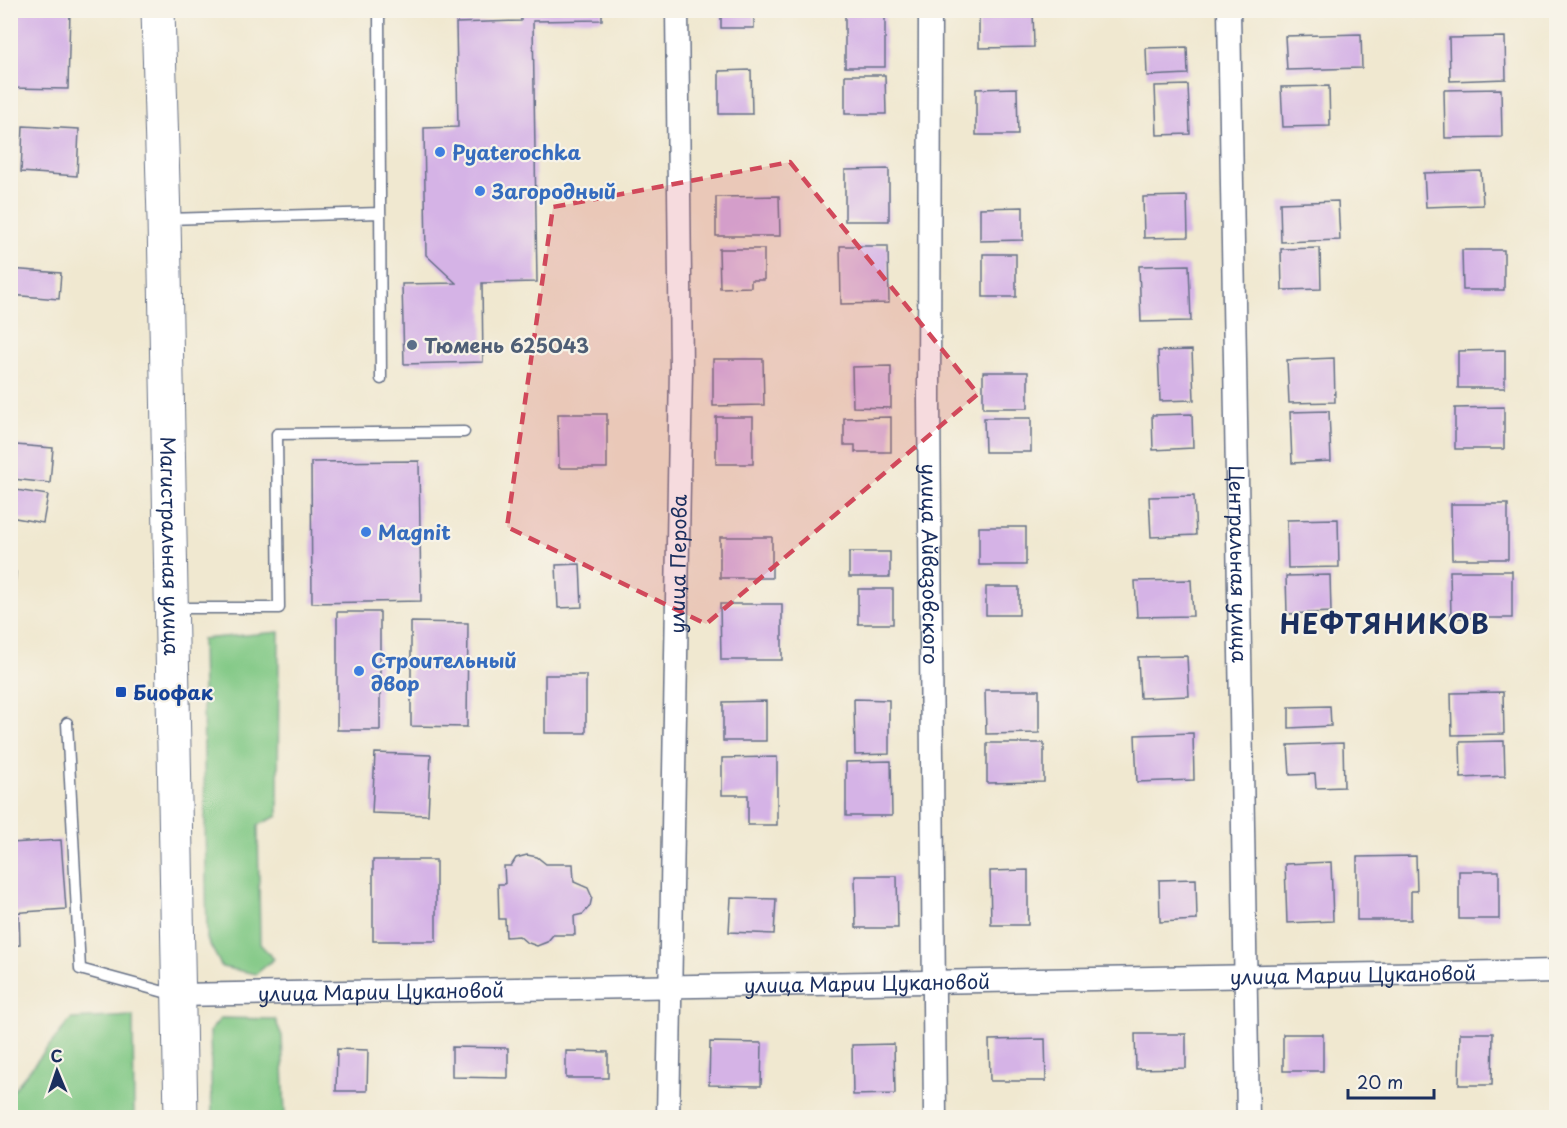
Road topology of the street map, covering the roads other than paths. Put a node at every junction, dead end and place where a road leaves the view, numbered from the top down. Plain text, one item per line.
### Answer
1 (158, 10) edge
2 (379, 10) edge
3 (676, 10) edge
4 (930, 10) edge
5 (1229, 10) edge
6 (380, 213) junction
7 (164, 219) junction
8 (381, 379) dead end
9 (464, 432) dead end
10 (171, 608) junction
11 (67, 723) dead end
12 (1557, 971) edge
13 (1247, 975) junction
14 (932, 981) junction
15 (671, 987) junction
16 (177, 995) junction
17 (181, 1118) edge
18 (668, 1118) edge
19 (935, 1118) edge
20 (1248, 1118) edge

1 - 7 main road, Магистральная улица
2 - 6 lane
3 - 15 street, улица Перова
4 - 14 street, улица Айвазовского
5 - 13 street, Центральная улица
6 - 7 lane
6 - 8 lane
7 - 10 main road, Магистральная улица
9 - 10 lane
10 - 16 main road, Магистральная улица
11 - 16 lane
12 - 13 street, улица Марии Цукановой
13 - 14 street, улица Марии Цукановой
13 - 20 street, Центральная улица
14 - 15 street, улица Марии Цукановой
14 - 19 street, улица Айвазовского
15 - 16 street, улица Марии Цукановой
15 - 18 street, улица Перова
16 - 17 main road, Магистральная улица

